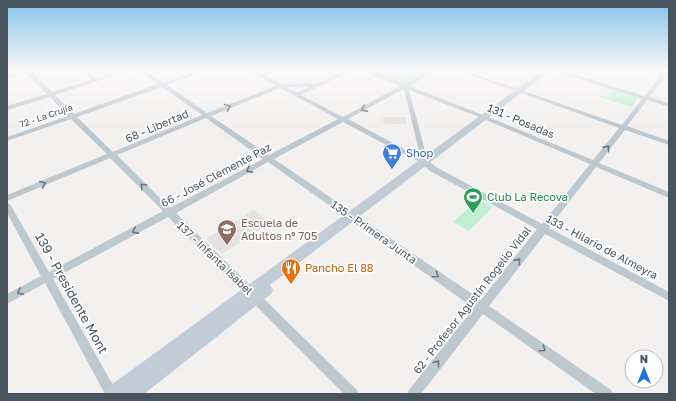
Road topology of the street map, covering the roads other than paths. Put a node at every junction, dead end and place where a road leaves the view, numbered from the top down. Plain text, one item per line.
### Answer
1 (45, 89) edge
2 (71, 89) edge
3 (151, 89) edge
4 (167, 89) edge
5 (273, 89) edge
6 (285, 89) edge
7 (309, 89) edge
8 (401, 89) edge
9 (407, 89) edge
10 (413, 89) edge
11 (514, 89) edge
12 (528, 89) edge
13 (615, 89) edge
14 (654, 89) edge
15 (524, 92) junction
16 (51, 95) junction
17 (296, 95) junction
18 (646, 98) junction
19 (669, 105) edge
20 (7, 108) edge
21 (74, 116) junction
22 (206, 116) junction
23 (489, 119) junction
24 (342, 120) junction
25 (624, 127) junction
26 (7, 139) edge
27 (669, 143) edge
28 (112, 155) junction
29 (270, 159) junction
30 (425, 163) junction
31 (594, 163) junction
32 (669, 195) edge
33 (7, 198) edge
34 (7, 206) edge
35 (169, 213) junction
36 (355, 218) junction
37 (544, 229) junction
38 (48, 278) junction
39 (253, 294) junction
40 (669, 297) edge
41 (7, 300) edge
42 (481, 306) junction
43 (112, 394) edge
44 (130, 394) edge
45 (353, 394) edge
46 (413, 394) edge
47 (608, 394) edge

1 - 16 street, 137 - Infanta Isabel
2 - 16 street
3 - 21 street, 72 - La Crujía
4 - 22 street, 135 - Primera Junta
22 -> 5 street, 68 - Libertad
6 - 17 street, 133 - Hilario de Almeyra
7 - 17 street, 68 - Libertad
8 -> 24 street, 66 - José Clemente Paz
9 - 30 street
10 - 23 street, 131 - Posadas
11 - 15 street
12 - 15 main road
13 - 18 street
14 - 18 street, 62 - Profesor Agustín Rogelio Vidal
15 - 23 main road
15 - 25 street
16 - 20 street
16 - 21 street, 137 - Infanta Isabel
17 - 24 street, 133 - Hilario de Almeyra
18 - 19 street
18 - 25 street, 62 - Profesor Agustín Rogelio Vidal
21 - 26 street, 72 - La Crujía
21 - 28 street, 137 - Infanta Isabel
22 - 28 street, 68 - Libertad
22 - 29 street, 135 - Primera Junta
23 - 30 main road
23 - 31 street, 131 - Posadas
24 - 29 street, 66 - José Clemente Paz
24 - 30 street, 133 - Hilario de Almeyra
25 - 27 street
31 -> 25 street, 62 - Profesor Agustín Rogelio Vidal
33 -> 28 street, 68 - Libertad
35 -> 28 street, 137 - Infanta Isabel
29 -> 35 street, 66 - José Clemente Paz
29 - 36 street, 135 - Primera Junta
30 - 36 main road
30 - 37 street, 133 - Hilario de Almeyra
31 - 32 street, 131 - Posadas
31 - 37 street, 62 - Profesor Agustín Rogelio Vidal
34 - 38 street, 139 - Presidente Mont
35 -> 38 street, 66 - José Clemente Paz
35 - 39 street, 137 - Infanta Isabel
36 - 39 main road
36 -> 42 street, 135 - Primera Junta
37 - 40 street, 133 - Hilario de Almeyra
42 -> 37 street, 62 - Profesor Agustín Rogelio Vidal
38 -> 41 street, 66 - José Clemente Paz
38 - 43 street, 139 - Presidente Mont
39 - 43 main road
39 - 44 main road
39 - 45 street, 137 - Infanta Isabel
46 -> 42 street, 62 - Profesor Agustín Rogelio Vidal
42 -> 47 street, 135 - Primera Junta

